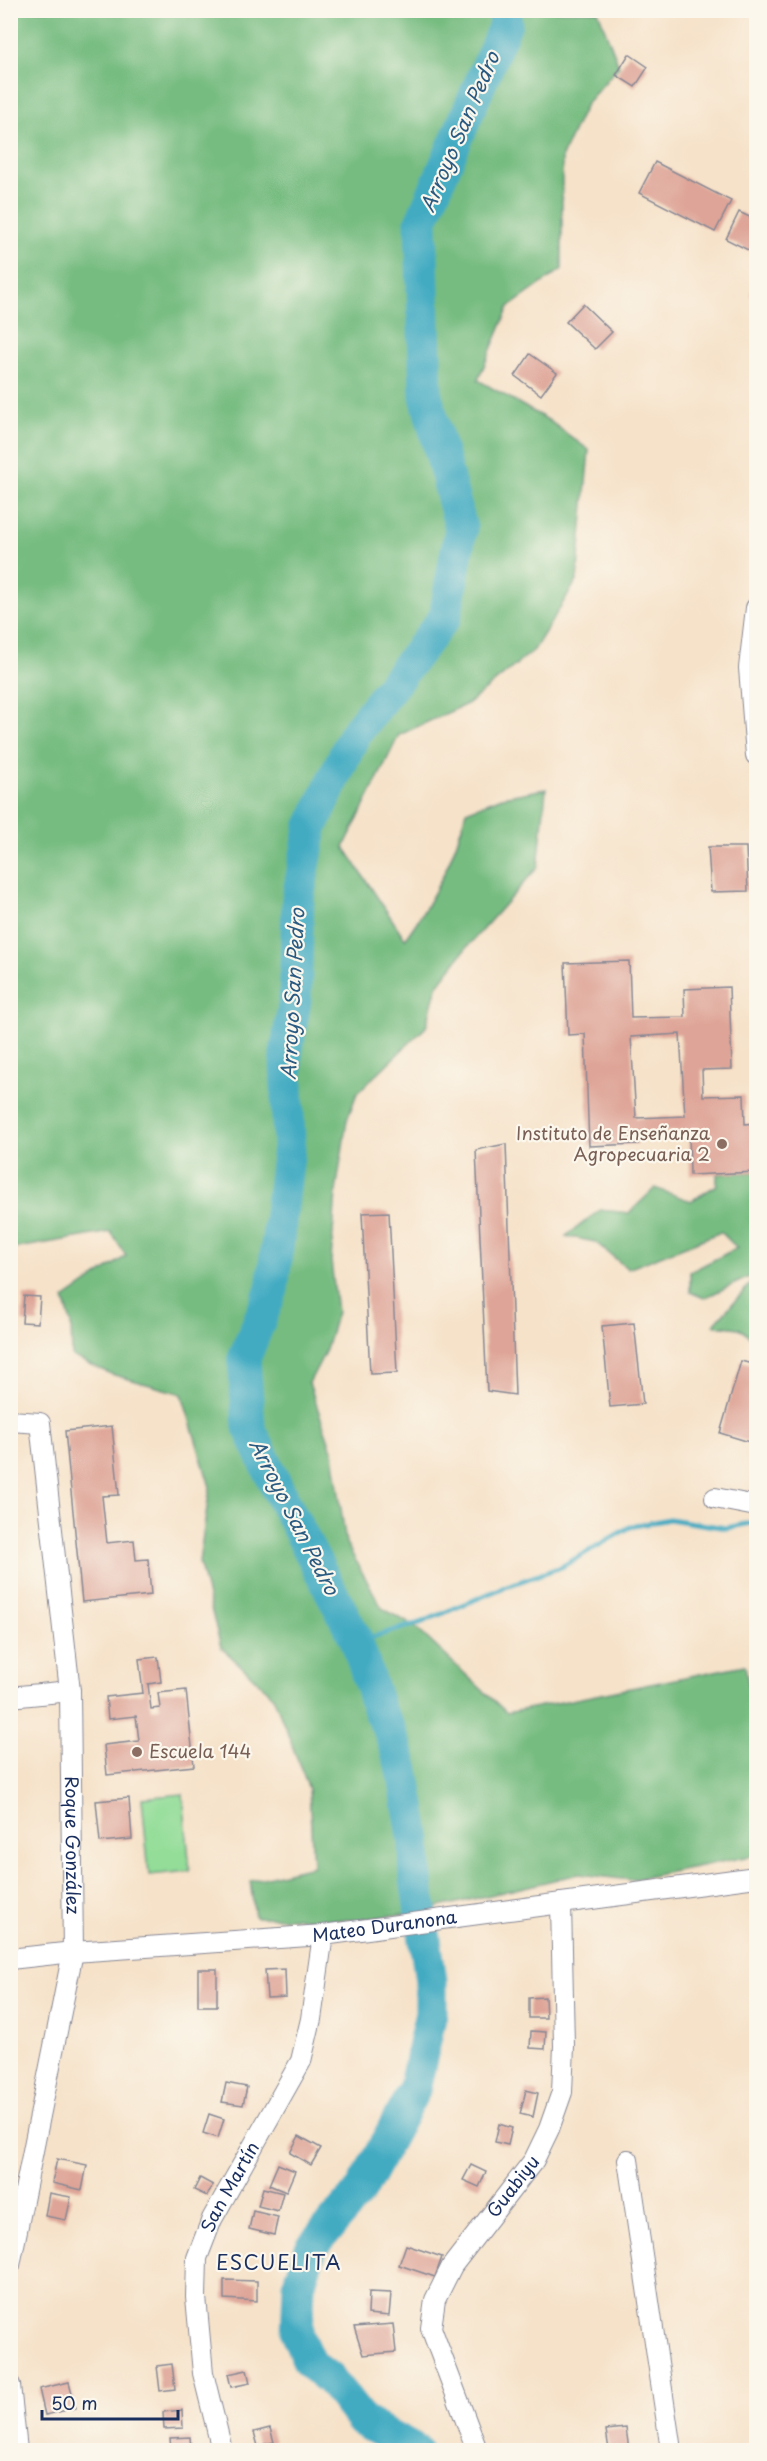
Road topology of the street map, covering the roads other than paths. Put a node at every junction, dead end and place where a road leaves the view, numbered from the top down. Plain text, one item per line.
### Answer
1 (756, 609) edge
2 (754, 702) edge
3 (756, 755) edge
4 (10, 1421) edge
5 (715, 1498) dead end
6 (756, 1506) edge
7 (69, 1691) junction
8 (10, 1697) edge
9 (756, 1877) edge
10 (561, 1903) junction
11 (323, 1935) junction
12 (73, 1952) junction
13 (10, 1959) edge
14 (628, 2160) dead end
15 (10, 2265) edge
16 (10, 2385) edge
17 (17, 2451) edge
18 (222, 2451) edge
19 (477, 2451) edge
20 (670, 2451) edge

1 - 2 street
2 - 3 street
4 - 7 street, Roque González
5 - 6 street
7 - 8 street
7 - 12 street, Roque González
9 - 10 street, Mateo Duranona
10 - 11 street, Mateo Duranona
10 - 19 street, Guabiyu
11 - 12 street, Mateo Duranona
11 - 18 street, San Martín
12 - 13 street, Mateo Duranona
12 - 15 street, Roque González
14 - 20 street
16 - 17 street

